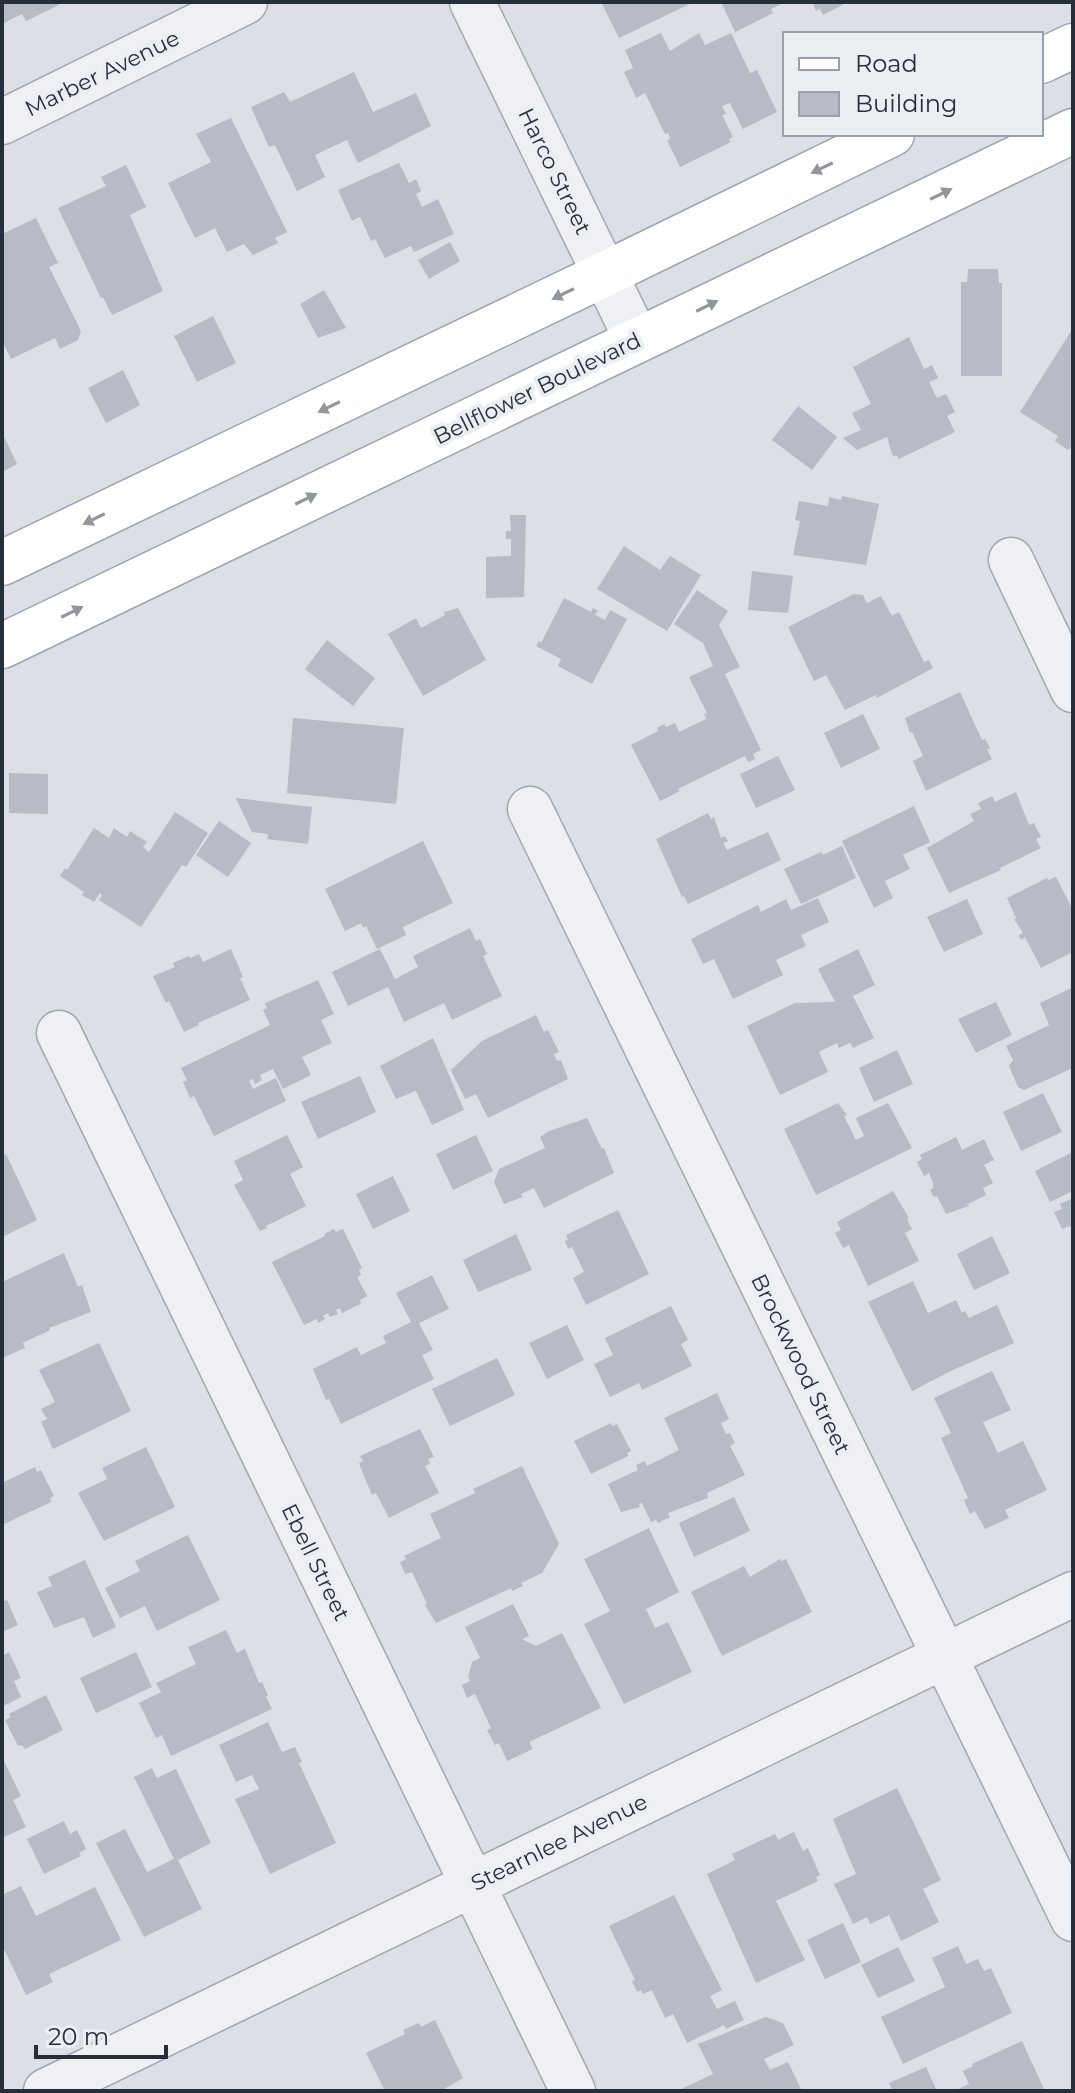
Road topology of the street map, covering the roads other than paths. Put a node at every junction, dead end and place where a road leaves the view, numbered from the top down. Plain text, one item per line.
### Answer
1 (245, 2) edge
2 (472, 2) edge
3 (1073, 46) edge
4 (1043, 60) edge
5 (2, 122) edge
6 (1073, 131) edge
7 (888, 136) edge
8 (605, 274) junction
9 (637, 340) junction
10 (1011, 560) dead end
11 (2, 563) edge
12 (2, 646) edge
13 (1073, 690) edge
14 (530, 809) dead end
15 (59, 1033) dead end
16 (1073, 1594) edge
17 (944, 1655) junction
18 (473, 1884) junction
19 (1073, 1919) edge
20 (46, 2091) edge
21 (573, 2091) edge

1 - 5 street, Marber Avenue
2 - 8 street, Harco Street
3 - 4 main road
9 -> 6 main road, Bellflower Boulevard
7 -> 8 main road
8 - 9 street, Harco Street
8 -> 11 main road
12 -> 9 main road, Bellflower Boulevard
10 - 13 street
14 - 17 street, Brockwood Street
15 - 18 street, Ebell Street
16 - 17 street, Stearnlee Avenue
17 - 18 street, Stearnlee Avenue
17 - 19 street, Brockwood Street
18 - 20 street, Stearnlee Avenue
18 - 21 street, Ebell Street

